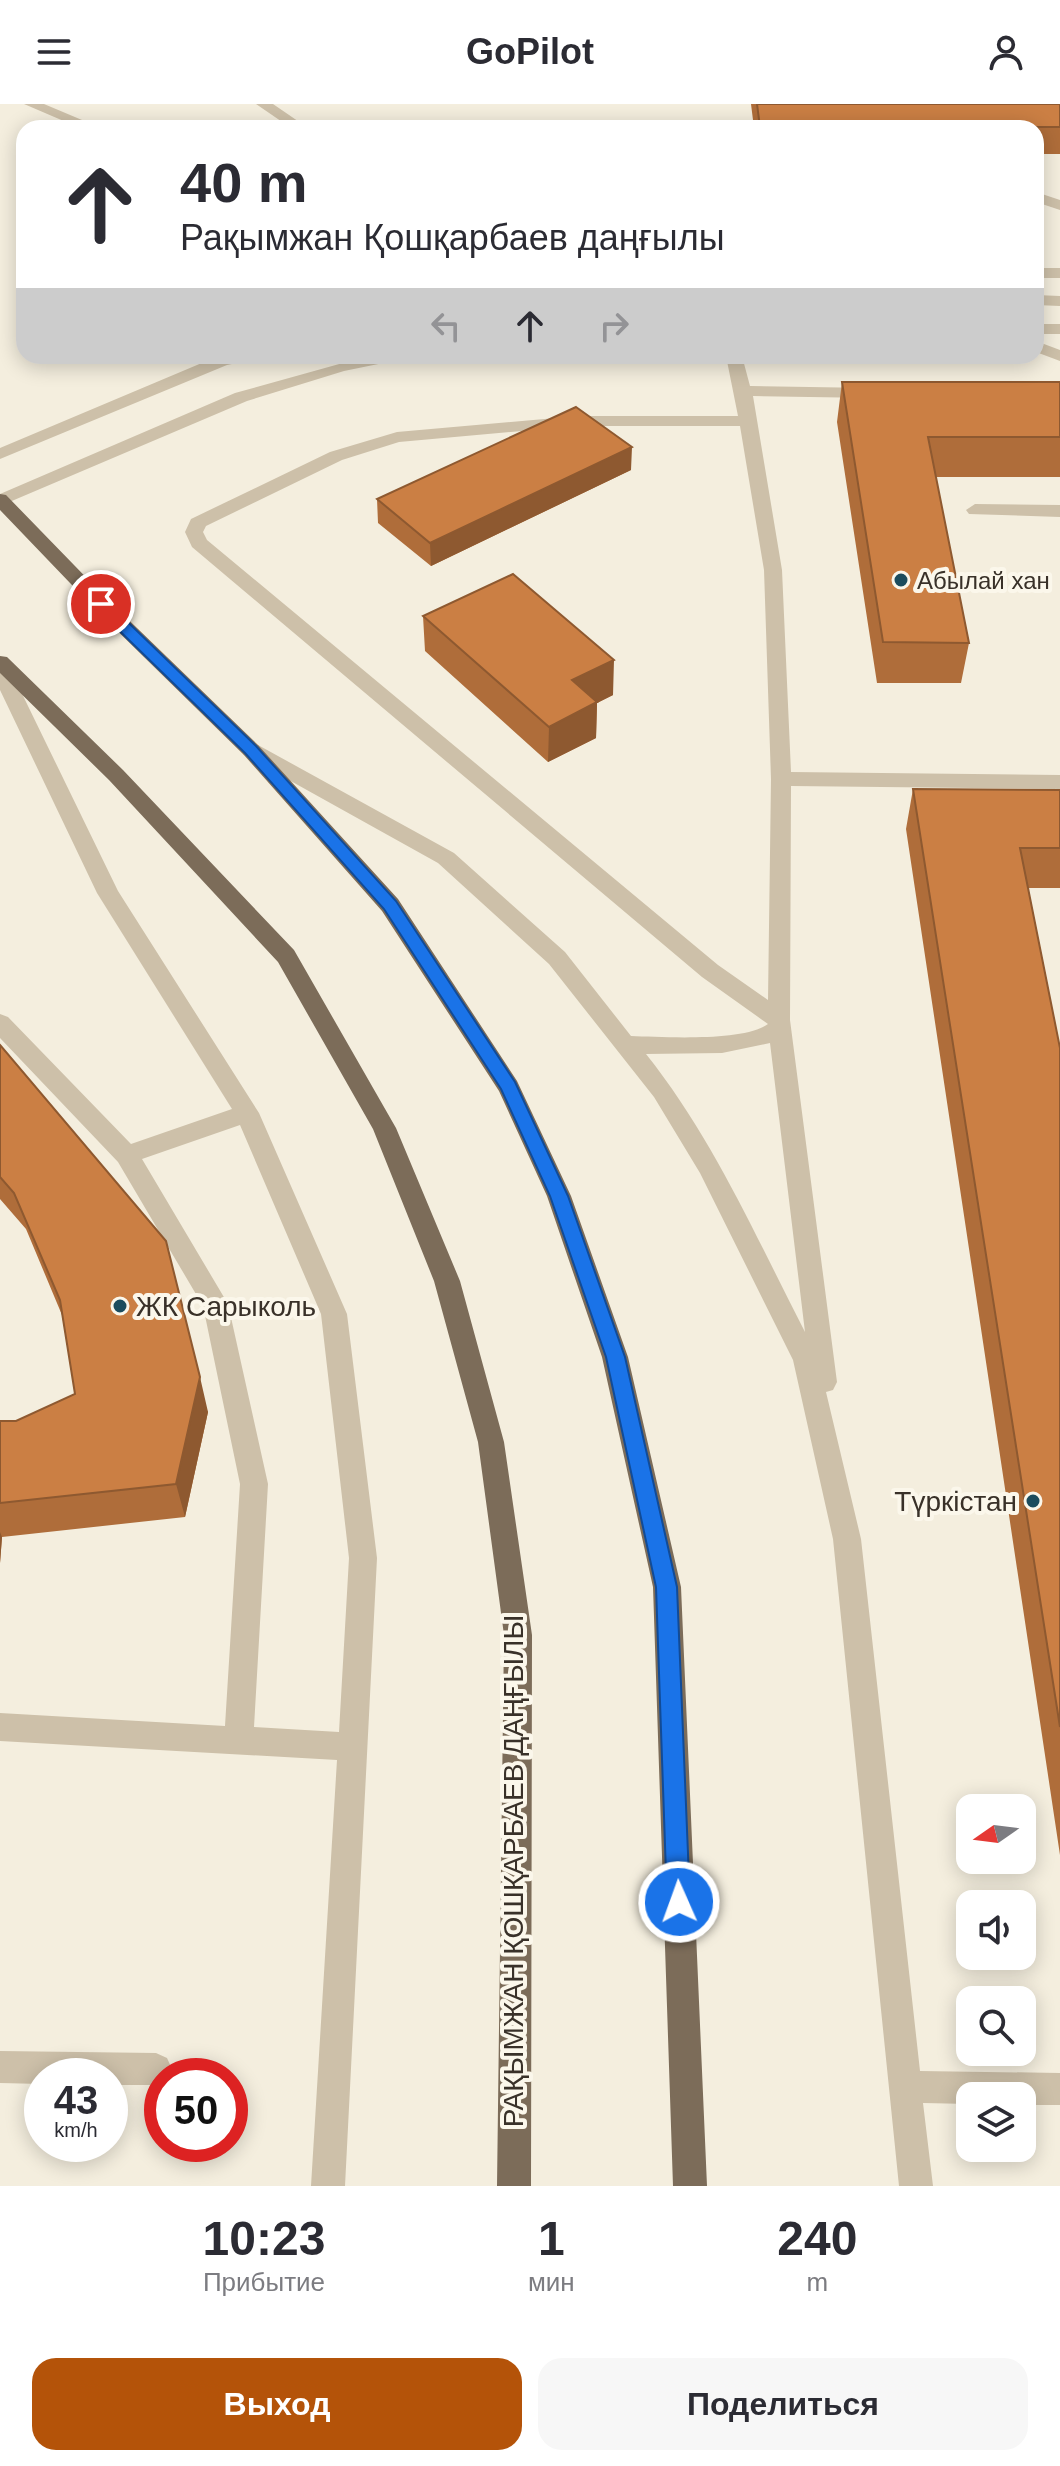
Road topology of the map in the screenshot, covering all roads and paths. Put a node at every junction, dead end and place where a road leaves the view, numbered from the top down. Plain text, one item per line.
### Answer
1 (31, 104) edge
2 (263, 104) edge
3 (73, 120) edge
4 (288, 120) edge
5 (215, 364) edge
6 (354, 364) edge
7 (736, 364) edge
8 (743, 391) junction
9 (897, 393) edge
10 (748, 421) junction
11 (0, 454) edge
12 (0, 500) edge
13 (975, 510) dead end
14 (1060, 511) edge
15 (0, 662) edge
16 (0, 669) edge
17 (251, 750) junction
18 (781, 779) junction
19 (1060, 782) edge
20 (0, 1023) edge
21 (780, 1026) junction
22 (625, 1044) junction
23 (247, 1113) junction
24 (127, 1155) junction
25 (840, 1511) junction
26 (0, 1727) edge
27 (239, 1741) junction
28 (353, 1747) junction
29 (0, 2067) edge
30 (144, 2069) edge
31 (906, 2087) junction
32 (1060, 2089) edge
33 (328, 2186) edge
34 (514, 2186) edge
35 (690, 2186) edge
36 (916, 2186) edge

1 - 3 street
2 - 4 street
5 - 11 street
6 - 12 street
7 - 8 street
8 - 9 street
8 - 10 street
10 - 18 street
10 - 21 street
12 - 17 main road
13 - 14 street
15 - 34 main road, РАҚЫМЖАН ҚОШҚАРБАЕВ ДАҢҒЫЛЫ
16 - 23 street
17 - 22 street
17 - 35 main road
18 - 19 street
18 - 21 street
20 - 24 street
21 - 22 street
21 - 25 street
22 - 25 street
23 - 24 street
23 - 28 street
24 - 27 street
25 - 31 street
26 - 27 street
27 - 28 street
28 - 33 street
29 - 30 street
31 - 32 street
31 - 36 street

